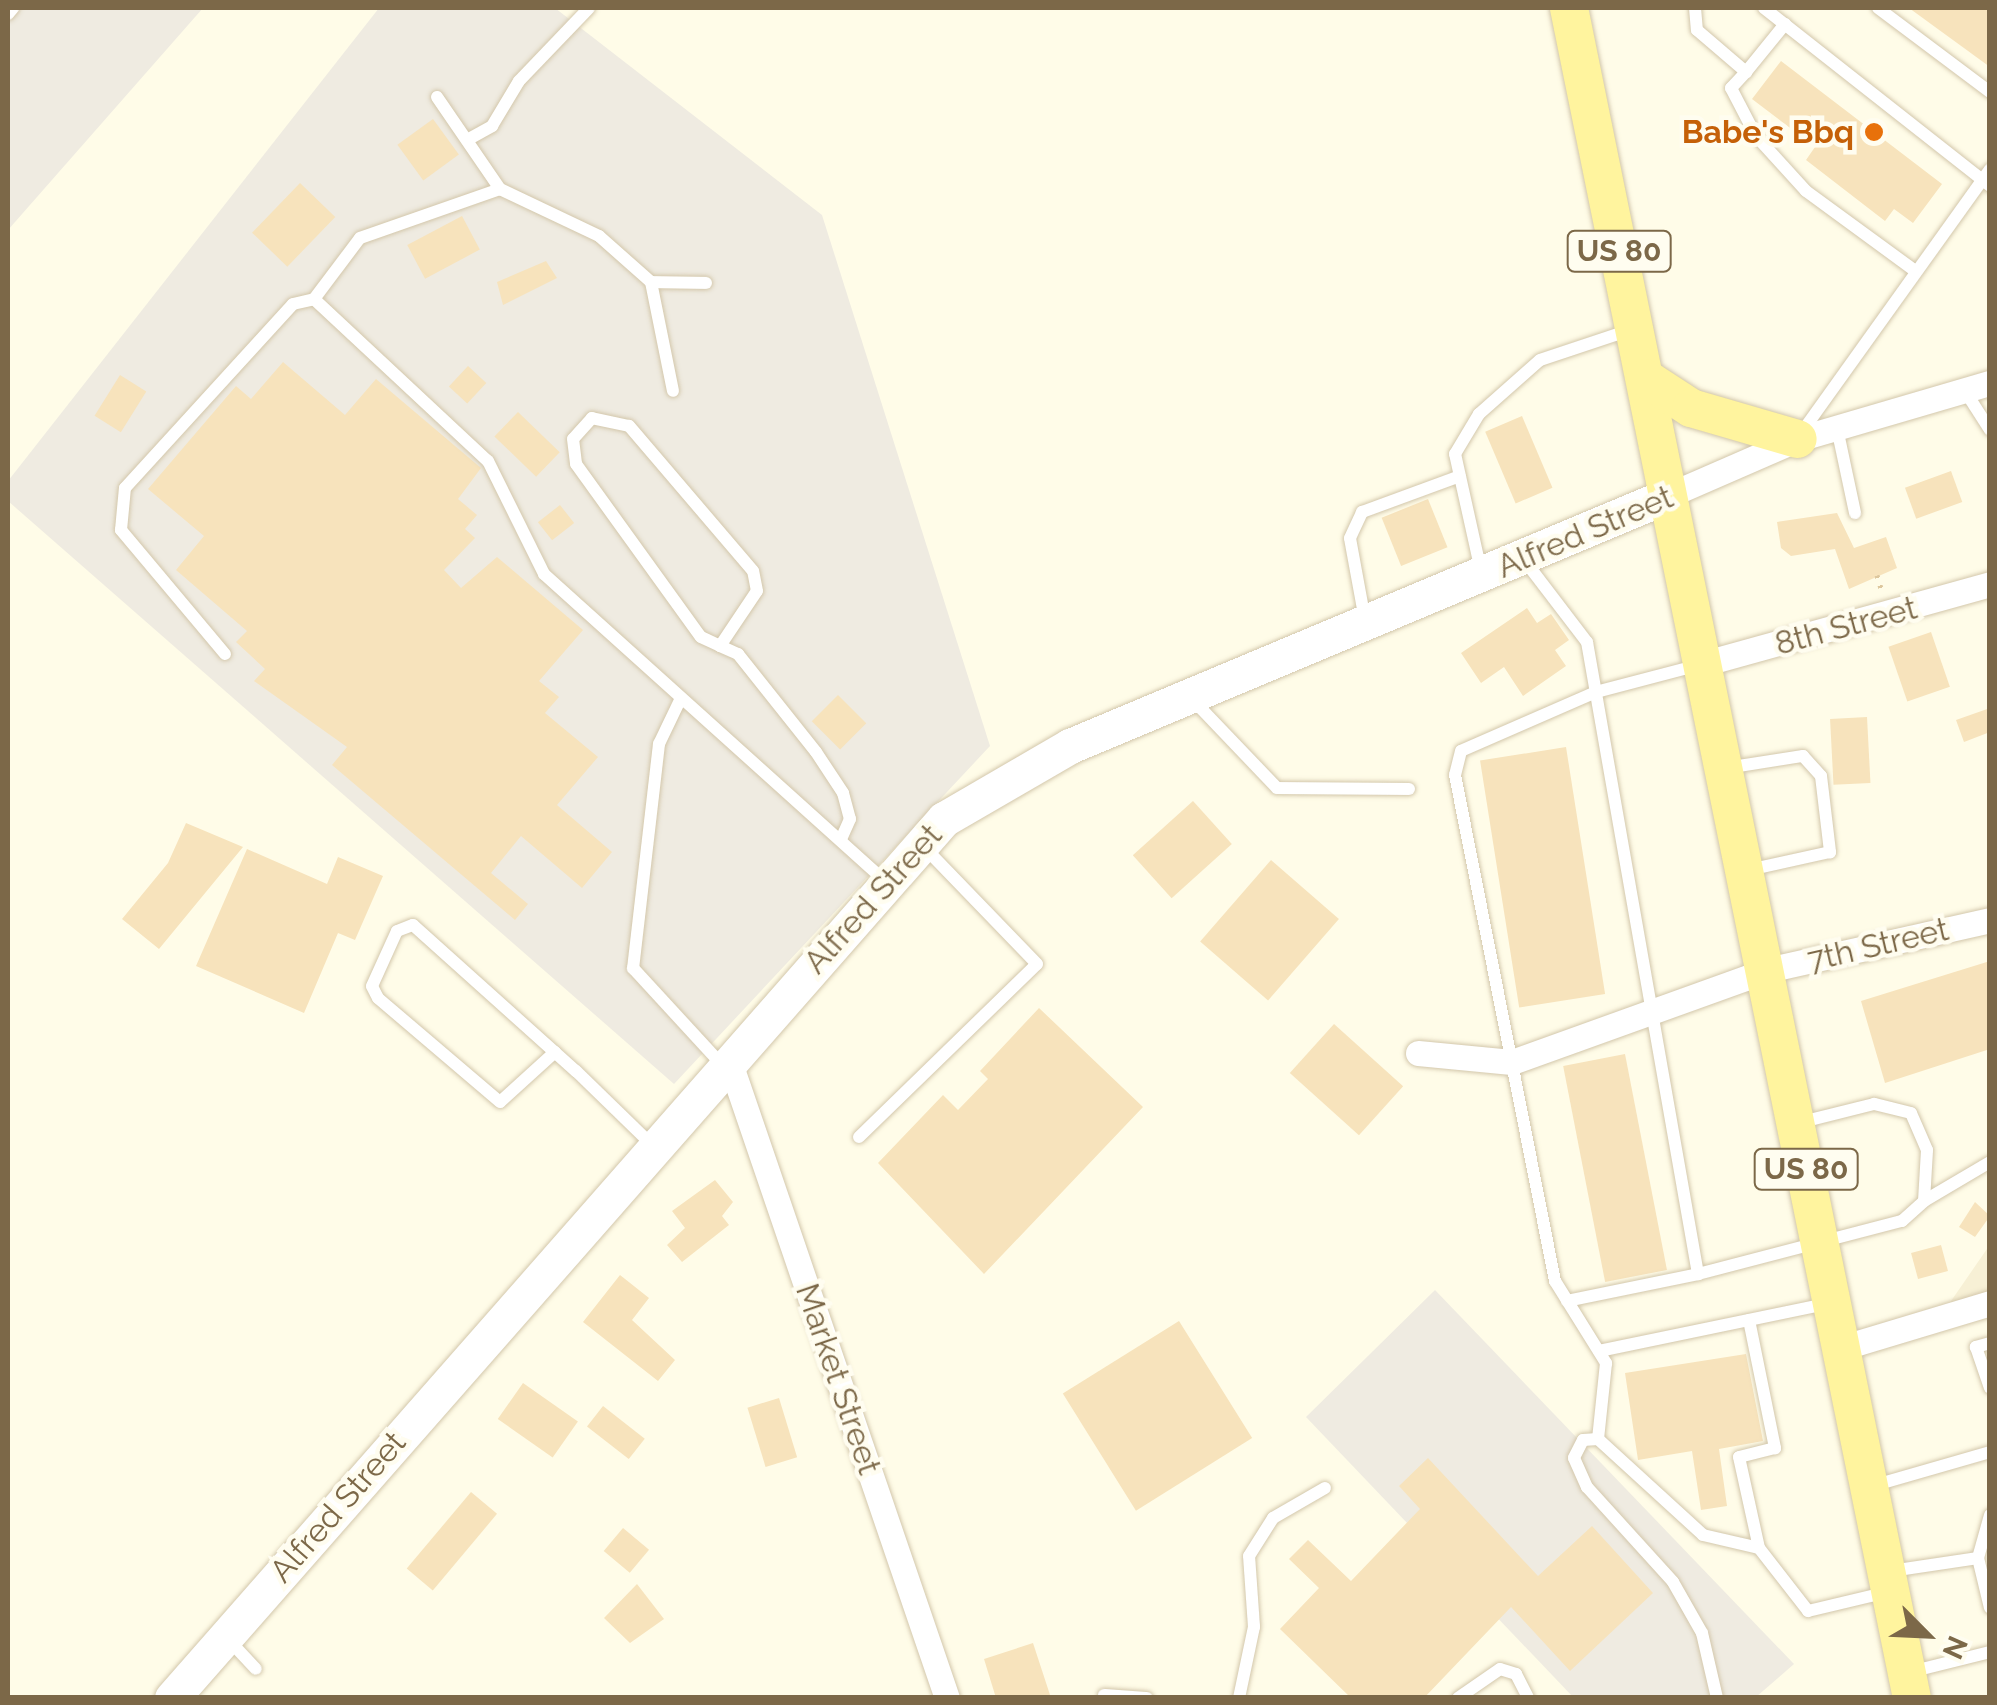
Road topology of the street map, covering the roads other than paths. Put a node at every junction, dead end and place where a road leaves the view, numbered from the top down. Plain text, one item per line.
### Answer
1 (13, 8) edge
2 (588, 8) edge
3 (1569, 8) edge
4 (1694, 8) edge
5 (1764, 8) edge
6 (1878, 8) edge
7 (8, 14) edge
8 (1785, 24) junction
9 (1746, 72) junction
10 (1990, 92) edge
11 (437, 97) dead end
12 (467, 140) junction
13 (1987, 178) edge
14 (500, 189) junction
15 (1914, 270) junction
16 (651, 282) junction
17 (706, 283) dead end
18 (314, 299) junction
19 (1635, 328) junction
20 (1645, 378) junction
21 (1977, 387) edge
22 (672, 390) dead end
23 (1837, 428) junction
24 (1990, 430) edge
25 (1798, 439) junction
26 (1460, 476) junction
27 (1669, 494) junction
28 (1855, 513) dead end
29 (1524, 558) junction
30 (1482, 576) junction
31 (1990, 584) edge
32 (1366, 624) junction
33 (720, 646) junction
34 (224, 654) dead end
35 (1702, 664) junction
36 (1596, 692) junction
37 (1189, 695) junction
38 (680, 698) junction
39 (1724, 768) junction
40 (1409, 788) dead end
41 (841, 839) junction
42 (922, 844) junction
43 (1746, 871) junction
44 (887, 883) junction
45 (1990, 920) edge
46 (1766, 970) junction
47 (1652, 1011) junction
48 (555, 1052) junction
49 (1418, 1052) dead end
50 (1512, 1062) junction
51 (726, 1063) junction
52 (1797, 1123) junction
53 (859, 1136) dead end
54 (653, 1146) junction
55 (1990, 1162) edge
56 (1924, 1201) junction
57 (1821, 1242) junction
58 (1698, 1274) junction
59 (1567, 1300) junction
60 (1833, 1303) junction
61 (1990, 1303) edge
62 (1749, 1320) junction
63 (1990, 1342) edge
64 (1841, 1348) junction
65 (1599, 1351) junction
66 (1990, 1388) edge
67 (1598, 1440) junction
68 (1990, 1452) edge
69 (1870, 1486) junction
70 (1325, 1488) dead end
71 (1990, 1515) edge
72 (1759, 1548) junction
73 (1978, 1558) junction
74 (1889, 1582) junction
75 (1990, 1608) edge
76 (226, 1636) junction
77 (1990, 1652) edge
78 (256, 1668) dead end
79 (1910, 1685) edge
80 (1104, 1696) edge
81 (172, 1698) edge
82 (947, 1698) edge
83 (1146, 1698) edge
84 (1239, 1698) edge
85 (1458, 1698) edge
86 (1528, 1698) edge
87 (1717, 1698) edge

1 - 7 lane
2 - 12 lane
3 - 19 main road, US 80
4 - 9 lane
5 - 8 lane
6 - 10 lane
8 - 9 lane
8 - 13 lane
9 - 15 lane
11 - 12 lane
12 - 14 lane
13 - 15 lane
14 - 16 lane
14 - 18 lane
15 - 25 lane
16 - 17 lane
16 - 22 lane
18 - 34 lane
18 - 38 lane
19 - 20 main road, US 80
19 - 26 lane
20 - 25 main road
20 - 27 main road, US 80
21 - 23 street, Alfred Street
21 - 24 lane
23 - 25 street, Alfred Street
23 - 28 lane
25 - 27 street, Alfred Street
26 - 30 lane
26 - 32 lane
27 - 29 main road, Alfred Street
27 - 35 main road, US 80
29 - 30 main road, Alfred Street
29 - 36 lane
30 - 32 main road, Alfred Street
31 - 35 street, 8th Street
32 - 37 main road, Alfred Street
33 - 33 lane
33 - 41 lane
35 - 36 lane
35 - 39 main road, US 80
36 - 47 lane
36 - 50 lane
37 - 40 lane
37 - 42 main road, Alfred Street
38 - 41 lane
38 - 51 lane
39 - 43 main road, US 80
39 - 43 lane
41 - 44 lane
42 - 44 main road, Alfred Street
42 - 53 lane
43 - 46 main road, US 80
44 - 51 main road, Alfred Street
45 - 46 street, 7th Street
46 - 47 street, 7th Street
46 - 52 main road, US 80
47 - 50 street, 7th Street
47 - 58 lane
48 - 48 lane
48 - 54 lane
49 - 50 street
50 - 59 lane
51 - 54 main road, Alfred Street
51 - 82 street, Market Street
52 - 56 lane
52 - 57 main road, US 80
54 - 76 main road, Alfred Street
55 - 56 lane
56 - 57 lane
57 - 58 lane
57 - 60 main road, US 80
58 - 59 lane
59 - 65 lane
60 - 62 lane
60 - 64 main road, US 80
61 - 64 street
62 - 65 lane
62 - 72 lane
63 - 66 lane
64 - 69 main road, US 80
65 - 67 lane
67 - 72 lane
67 - 87 lane
68 - 69 lane
69 - 74 main road, US 80
70 - 84 lane
71 - 73 lane
72 - 74 lane
73 - 74 lane
73 - 75 lane
74 - 79 main road, US 80
76 - 78 lane
76 - 81 main road, Alfred Street
77 - 79 lane
80 - 83 lane
85 - 86 lane

